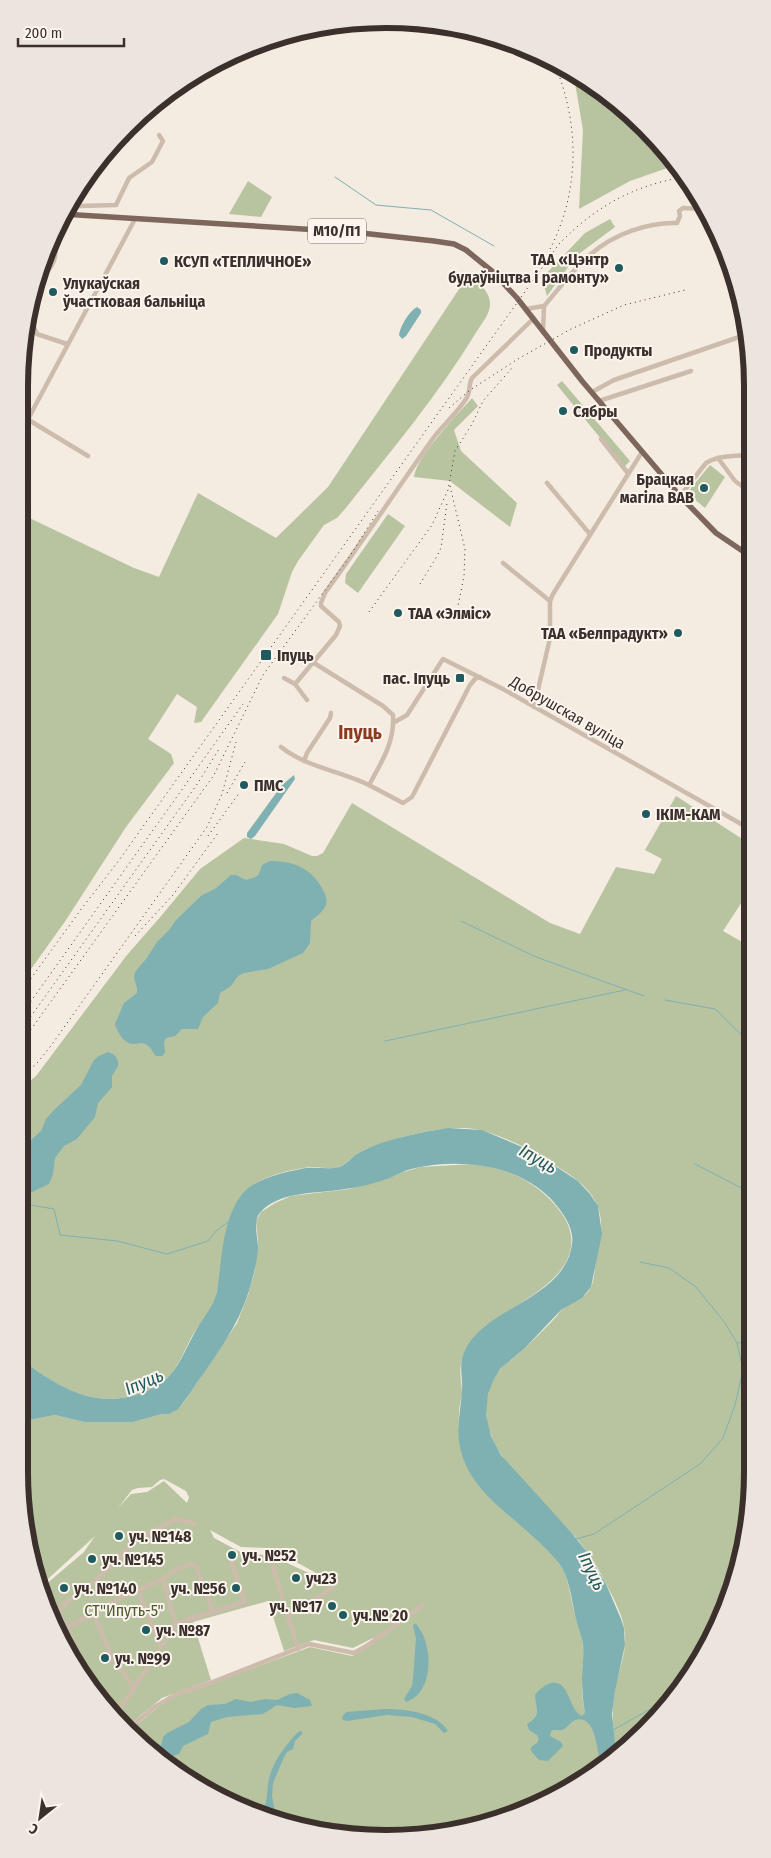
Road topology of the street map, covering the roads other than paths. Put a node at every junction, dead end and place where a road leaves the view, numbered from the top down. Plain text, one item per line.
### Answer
1 (159, 136) dead end
2 (76, 205) edge
3 (697, 209) edge
4 (71, 215) edge
5 (135, 219) junction
6 (57, 244) edge
7 (44, 277) edge
8 (544, 306) junction
9 (526, 309) junction
10 (532, 320) junction
11 (33, 325) edge
12 (543, 334) junction
13 (740, 337) edge
14 (67, 344) junction
15 (691, 371) dead end
16 (592, 392) junction
17 (600, 401) junction
18 (28, 419) joint
19 (601, 439) dead end
20 (642, 452) junction
21 (744, 455) edge
22 (88, 456) dead end
23 (718, 458) junction
24 (627, 472) junction
25 (547, 483) dead end
26 (744, 487) edge
27 (680, 496) junction
28 (589, 533) junction
29 (744, 552) edge
30 (503, 563) dead end
31 (550, 601) junction
32 (314, 663) junction
33 (480, 677) junction
34 (284, 678) dead end
35 (295, 684) junction
36 (307, 700) dead end
37 (534, 707) junction
38 (331, 713) dead end
39 (393, 723) junction
40 (281, 747) dead end
41 (304, 760) junction
42 (369, 785) junction
43 (744, 827) edge
44 (194, 1524) dead end
45 (230, 1558) dead end
46 (273, 1566) dead end
47 (163, 1579) junction
48 (333, 1586) dead end
49 (138, 1591) junction
50 (423, 1605) dead end
51 (58, 1611) joint
52 (213, 1612) junction
53 (94, 1615) junction
54 (288, 1615) junction
55 (176, 1625) junction
56 (68, 1630) junction
57 (64, 1632) edge
58 (160, 1647) junction
59 (298, 1649) junction
60 (85, 1667) edge
61 (134, 1688) junction
62 (118, 1711) edge
63 (133, 1727) edge

1 - 2 street
3 - 8 street
4 - 5 main road, М10/П1
5 - 9 main road, М10/П1
5 - 14 street
6 - 7 street
8 - 9 street
8 - 12 street
9 - 10 main road, М10/П1
10 - 12 main road, М10/П1
10 - 32 street
11 - 14 street
12 - 16 main road, М10/П1
13 - 16 street
14 - 18 street
15 - 17 street
16 - 17 main road, М10/П1
17 - 20 main road, М10/П1
18 - 22 street
19 - 24 street
20 - 24 street
20 - 27 main road, М10/П1
21 - 23 street
23 - 26 street
23 - 27 street
24 - 28 street
25 - 28 street
27 - 29 main road, М10/П1
28 - 31 street
30 - 31 street
31 - 37 street
32 - 35 street
32 - 39 street
33 - 37 street, Добрушская вуліца
33 - 39 street, Добрушская вуліца
33 - 42 street
34 - 35 street
35 - 36 street
37 - 43 street, Добрушская вуліца
38 - 41 street
39 - 42 street
40 - 41 street
41 - 42 street
44 - 51 street
45 - 52 street
46 - 54 street
47 - 49 street
47 - 52 street
47 - 55 street
48 - 54 street
49 - 53 street
49 - 58 street
50 - 59 street
51 - 56 street
52 - 55 street
53 - 56 street
53 - 61 street
54 - 59 street
55 - 58 street
56 - 57 street
56 - 60 street
58 - 61 street
59 - 63 street
61 - 62 street

